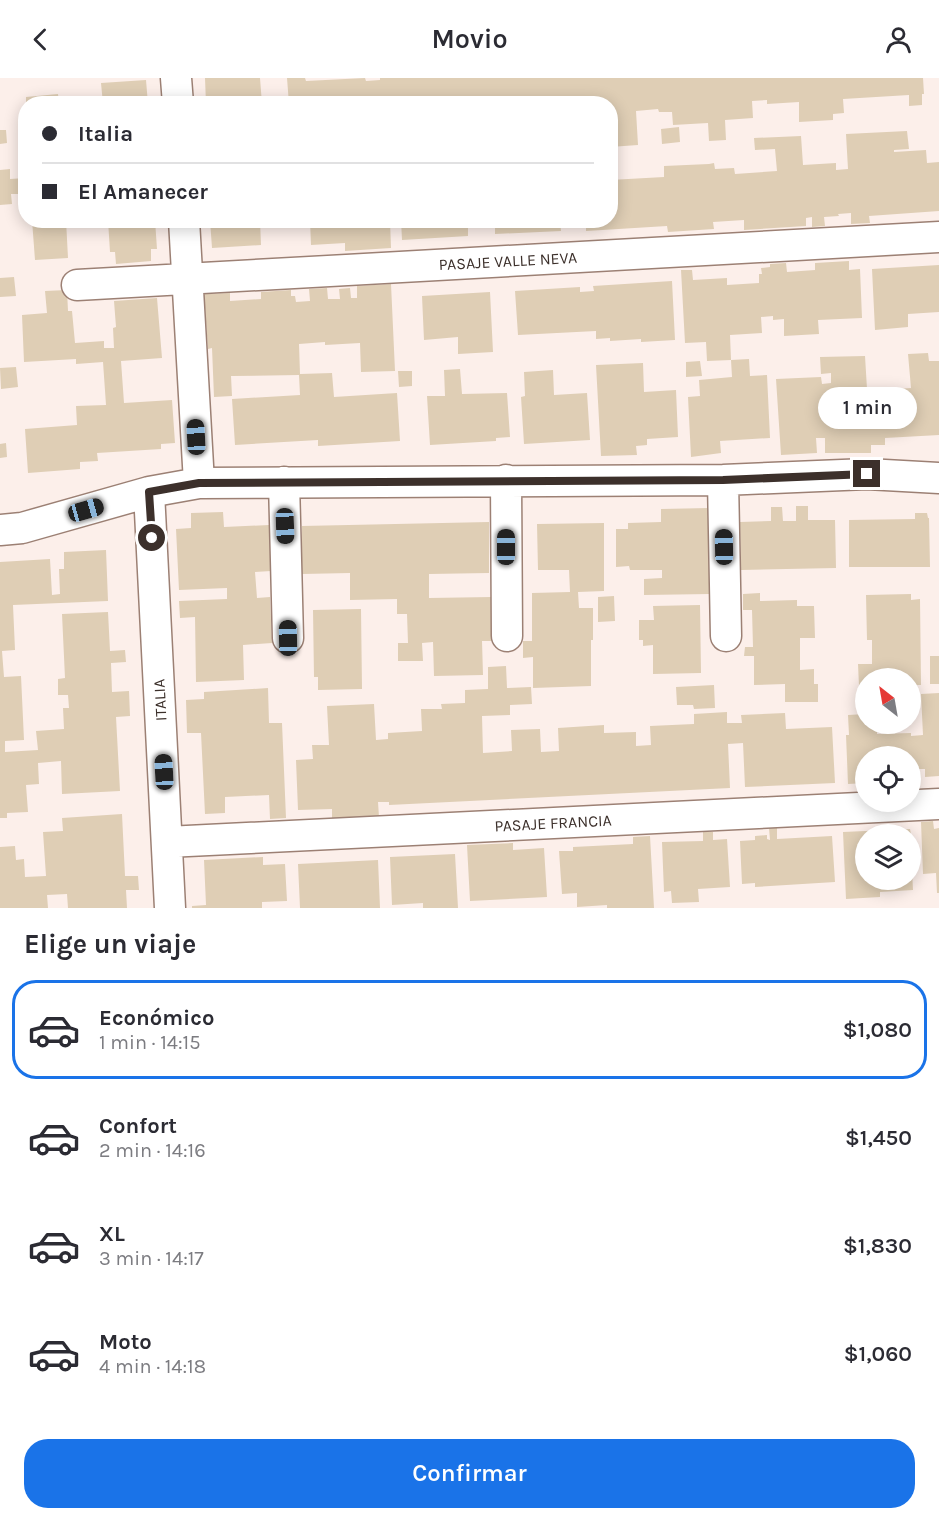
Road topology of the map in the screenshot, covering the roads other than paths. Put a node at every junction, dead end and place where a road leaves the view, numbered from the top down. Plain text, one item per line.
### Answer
1 (176, 78) edge
2 (177, 96) edge
3 (184, 228) edge
4 (939, 237) edge
5 (187, 279) junction
6 (77, 285) dead end
7 (939, 478) edge
8 (506, 480) junction
9 (723, 480) junction
10 (284, 482) junction
11 (199, 483) junction
12 (149, 492) junction
13 (0, 530) edge
14 (507, 636) dead end
15 (726, 636) dead end
16 (288, 638) dead end
17 (939, 804) edge
18 (167, 842) junction
19 (170, 908) edge

1 - 2 street
3 - 5 street
4 - 5 street, PASAJE VALLE NEVA
5 - 6 street, PASAJE VALLE NEVA
5 - 11 street
7 - 9 street
8 - 9 street
8 - 10 street
8 - 14 street
9 - 15 street
10 - 11 street
10 - 16 street
11 - 12 street
12 - 13 street
12 - 18 street, ITALIA
17 - 18 street, PASAJE FRANCIA
18 - 19 street, ITALIA

